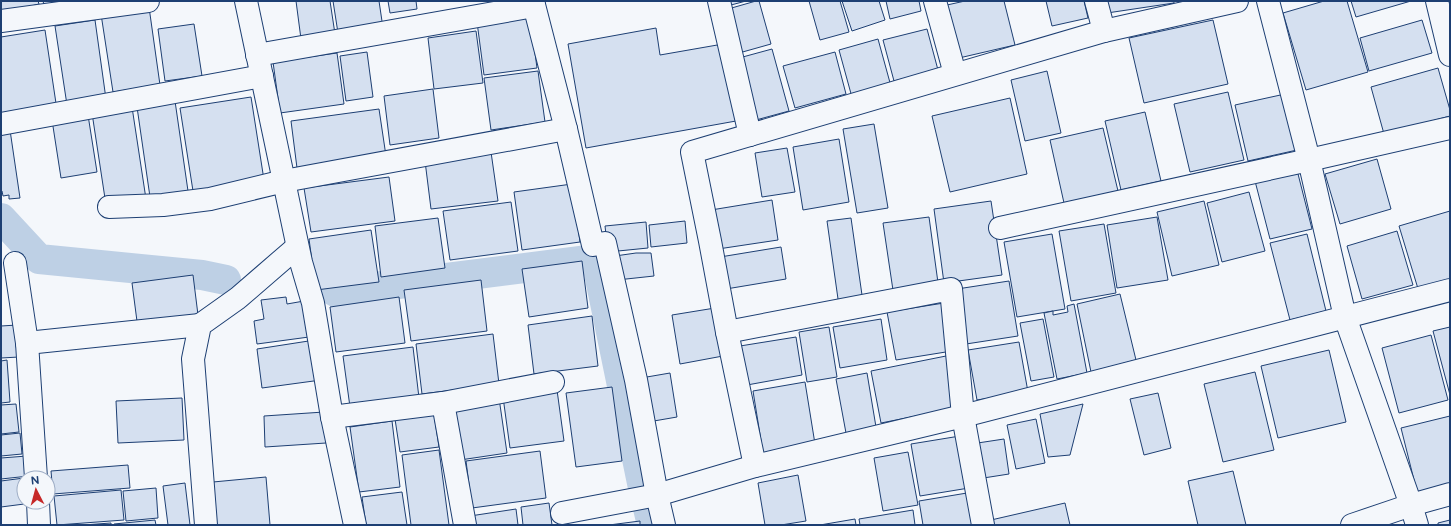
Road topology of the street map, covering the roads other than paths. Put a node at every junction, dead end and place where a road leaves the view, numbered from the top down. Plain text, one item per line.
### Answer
1 (148, 1) edge
2 (246, 1) edge
3 (719, 1) edge
4 (935, 1) edge
5 (1096, 1) edge
6 (1237, 1) edge
7 (1268, 1) edge
8 (1437, 1) edge
9 (534, 4) edge
10 (1, 21) edge
11 (1104, 31) junction
12 (257, 55) junction
13 (1450, 56) edge
14 (955, 74) junction
15 (262, 76) junction
16 (1, 124) edge
17 (1450, 128) edge
18 (566, 129) junction
19 (750, 135) junction
20 (1309, 160) junction
21 (284, 181) junction
22 (109, 207) dead end
23 (1000, 228) dead end
24 (297, 247) junction
25 (15, 263) dead end
26 (1450, 290) edge
27 (1345, 317) junction
28 (200, 325) junction
29 (726, 332) junction
30 (27, 343) junction
31 (553, 382) dead end
32 (443, 403) junction
33 (963, 416) junction
34 (332, 417) junction
35 (755, 466) junction
36 (35, 470) edge
37 (1450, 494) edge
38 (657, 495) junction
39 (38, 510) edge
40 (562, 513) dead end
41 (1414, 515) edge
42 (39, 525) edge
43 (206, 525) edge
44 (355, 525) edge
45 (465, 525) edge
46 (664, 525) edge
47 (983, 525) edge
48 (1352, 525) edge

1 - 10 street
2 - 12 street
3 - 19 street
4 - 14 street
5 - 11 street
6 - 11 street
7 - 20 street
8 - 13 street
9 - 12 street
9 - 18 street
11 - 14 street
12 - 15 street
14 - 19 street
15 - 16 street
15 - 21 street
17 - 20 street
18 - 21 street
18 - 38 street
19 - 29 street
20 - 23 street
20 - 27 street
21 - 22 street
21 - 24 street
24 - 28 street
24 - 34 street
25 - 30 street
26 - 27 street
27 - 33 street
27 - 41 street
28 - 30 street
28 - 43 street
29 - 33 street
29 - 35 street
30 - 36 street
31 - 32 street
32 - 34 street
32 - 45 street
33 - 35 street
33 - 47 street
34 - 44 street
35 - 38 street
37 - 41 street
38 - 40 street
38 - 46 street
39 - 42 street
41 - 48 street

